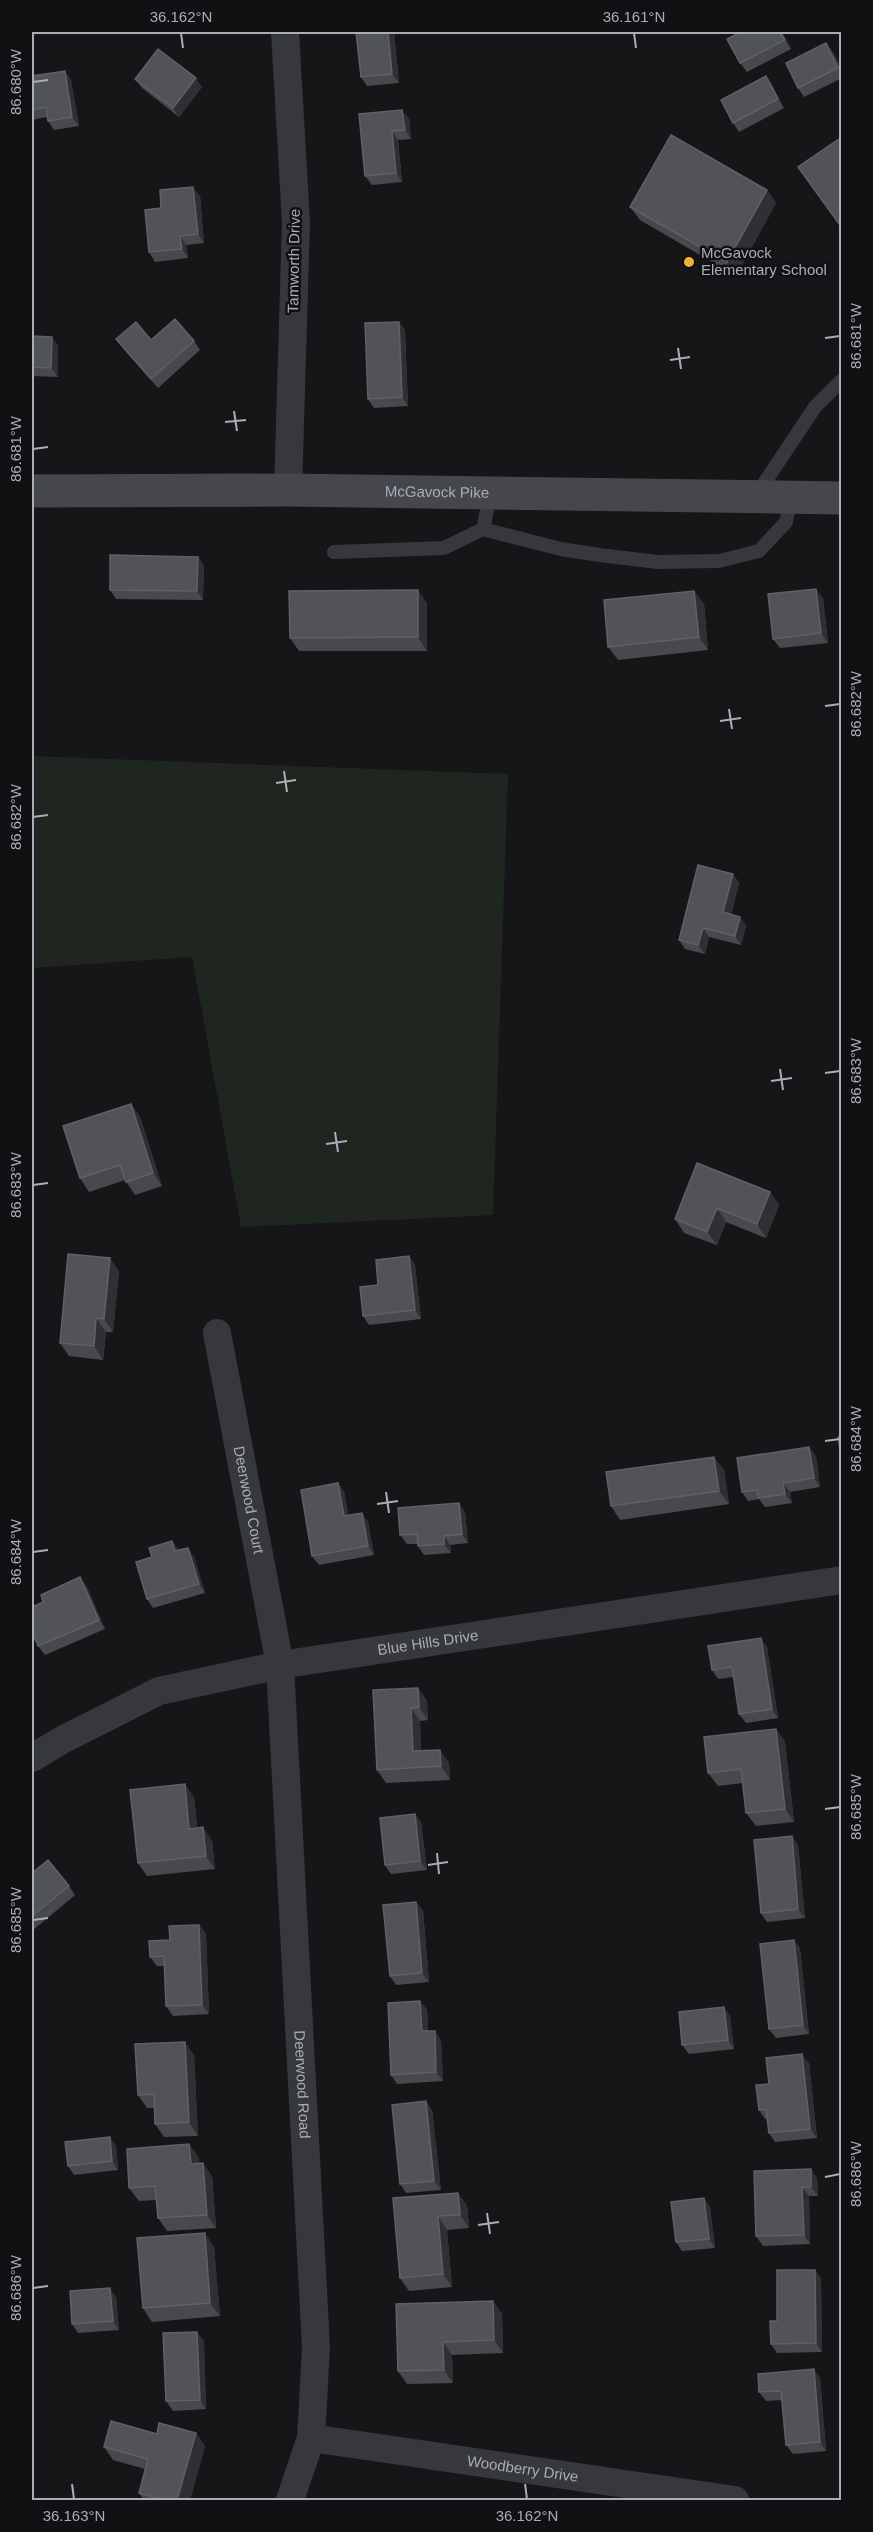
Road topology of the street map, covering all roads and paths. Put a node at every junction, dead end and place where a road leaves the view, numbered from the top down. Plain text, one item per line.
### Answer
1 (285, 32) edge
2 (842, 380) edge
3 (288, 490) junction
4 (32, 491) edge
5 (490, 492) junction
6 (755, 496) junction
7 (791, 497) junction
8 (842, 498) edge
9 (483, 529) junction
10 (334, 552) dead end
11 (217, 1333) dead end
12 (842, 1580) edge
13 (279, 1665) junction
14 (32, 1758) edge
15 (311, 2438) junction
16 (290, 2500) edge
17 (735, 2500) edge

1 - 3 street, Tamworth Drive
2 - 6 lane
3 - 4 main road, McGavock Pike
3 - 5 main road, McGavock Pike
5 - 6 main road, McGavock Pike
5 - 9 lane
6 - 7 main road, McGavock Pike
7 - 8 main road, McGavock Pike
7 - 9 lane
9 - 10 lane
11 - 13 street, Deerwood Court
12 - 13 street, Blue Hills Drive
13 - 14 street, Blue Hills Drive
13 - 15 street, Deerwood Road
15 - 16 street, Deerwood Road
15 - 17 street, Woodberry Drive

